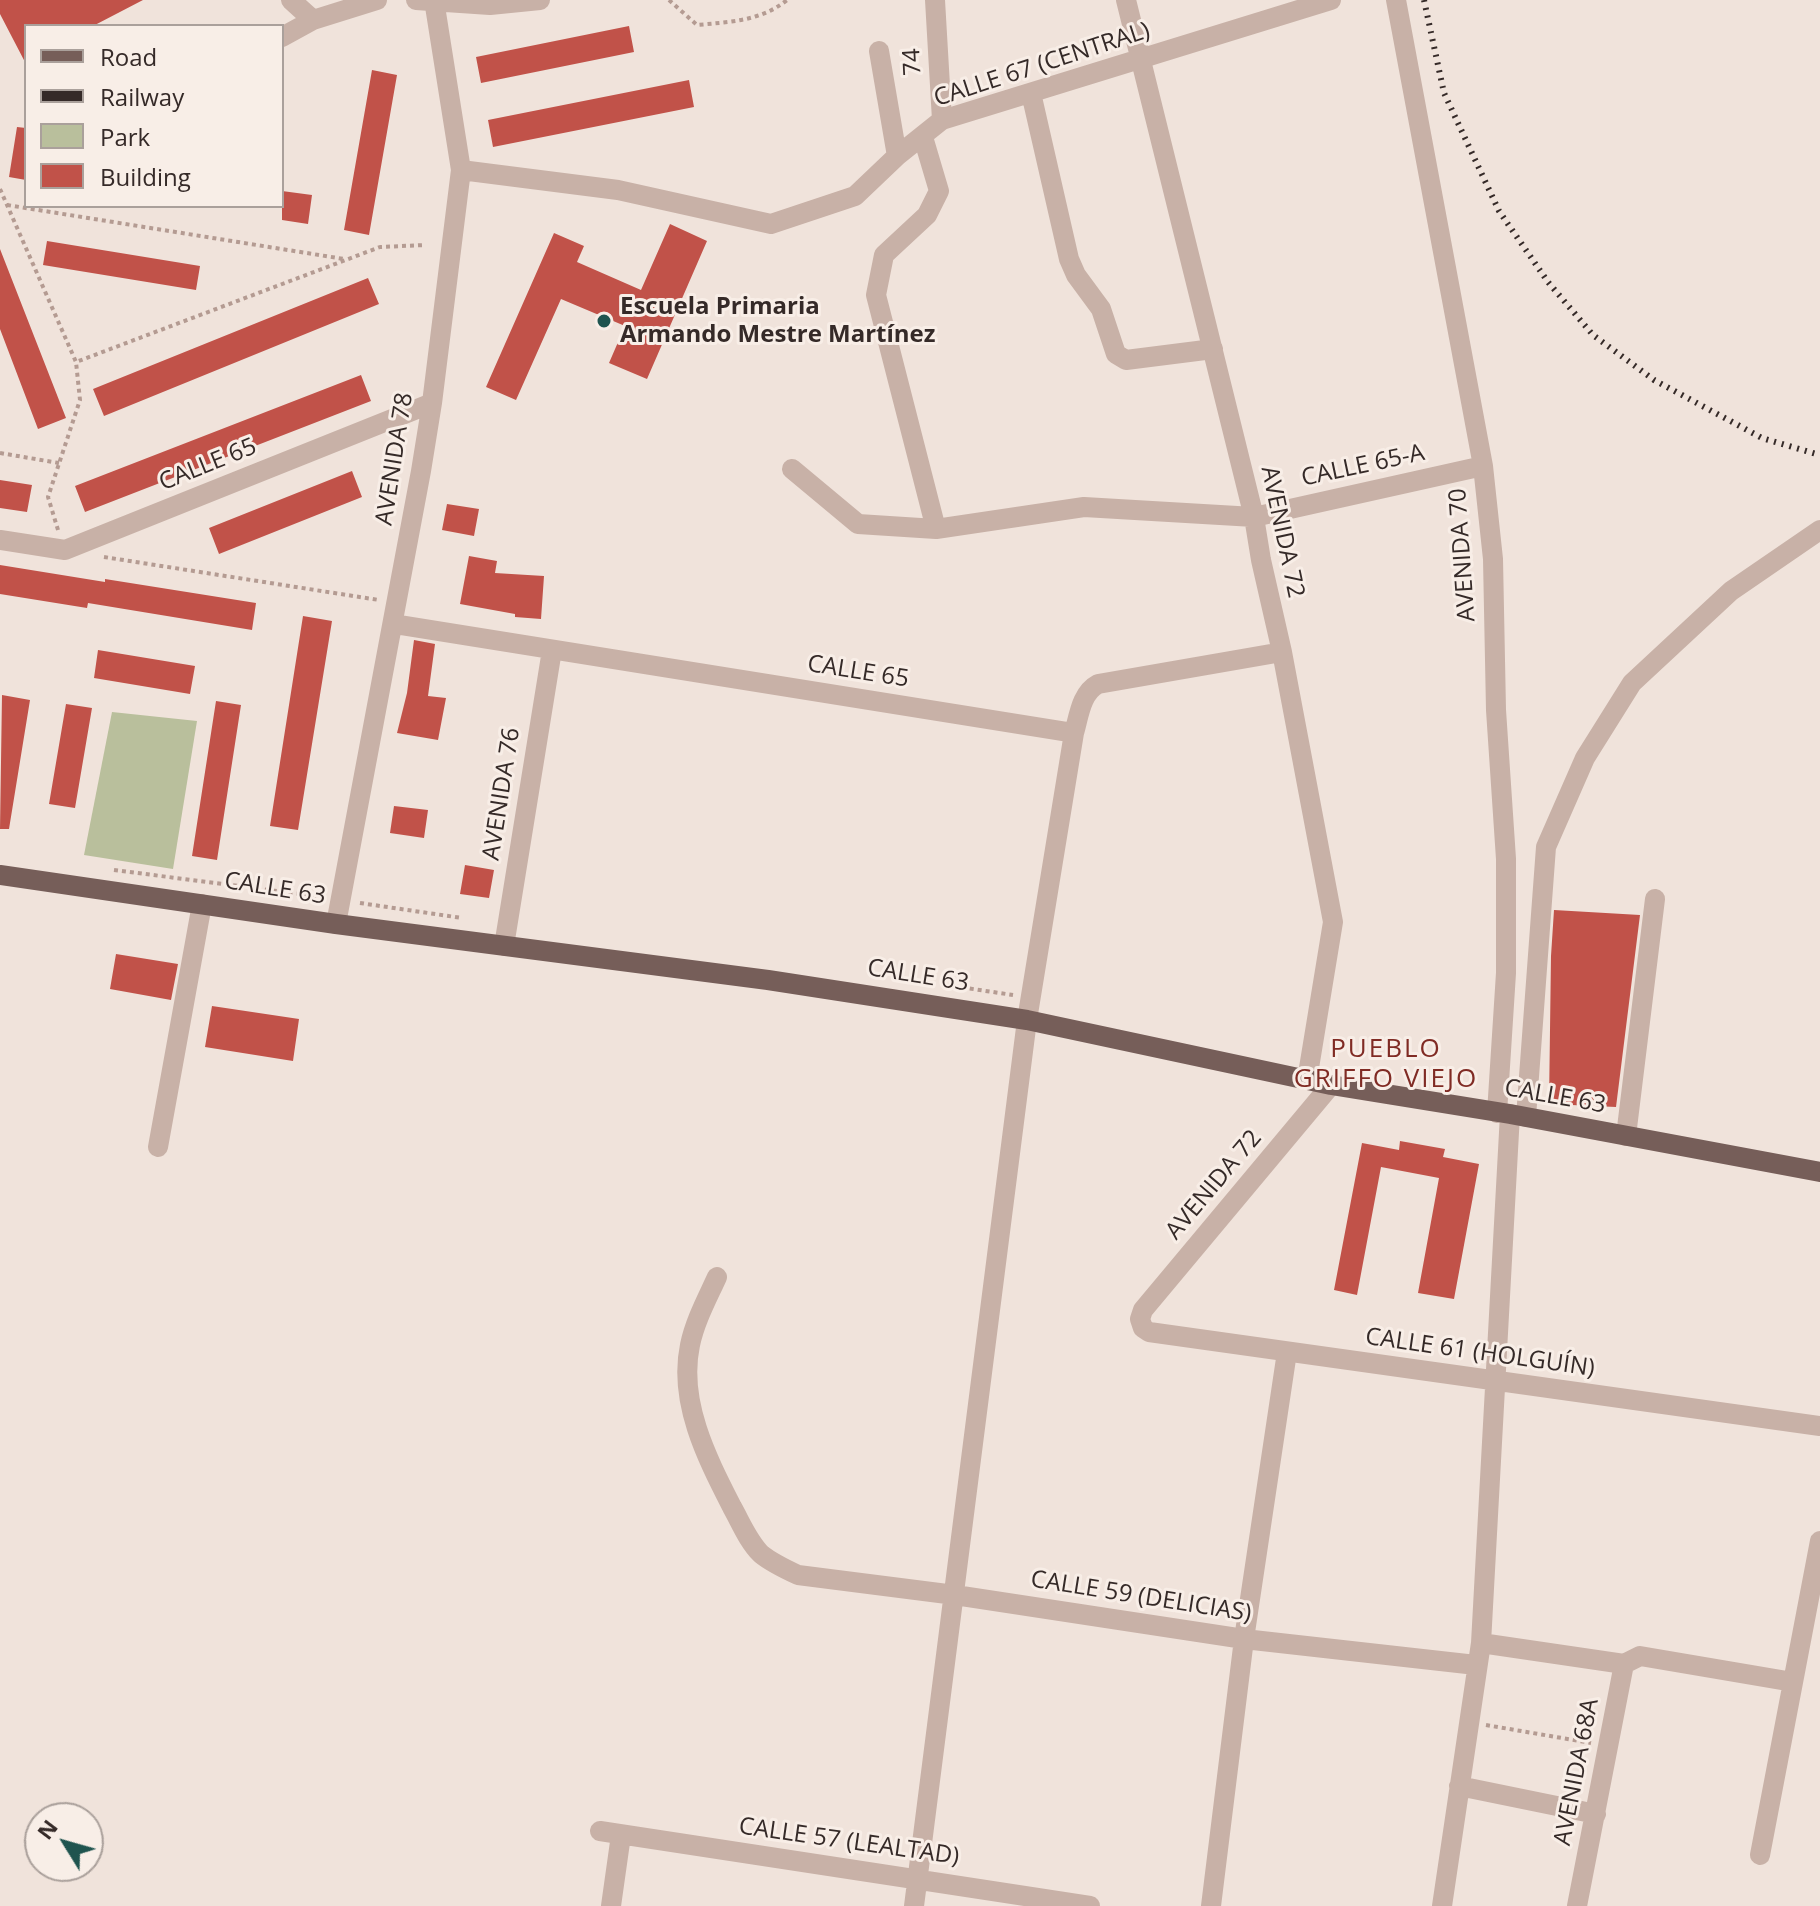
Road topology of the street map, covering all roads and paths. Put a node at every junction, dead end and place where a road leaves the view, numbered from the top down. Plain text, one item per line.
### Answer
1 (291, 0) edge
2 (377, 0) edge
3 (540, 0) edge
4 (669, 0) edge
5 (787, 0) edge
6 (935, 0) edge
7 (1126, 0) edge
8 (1331, 0) edge
9 (1396, 0) edge
10 (428, 1) edge
11 (313, 20) junction
12 (284, 36) edge
13 (879, 51) dead end
14 (1140, 60) junction
15 (1031, 93) junction
16 (942, 120) junction
17 (923, 137) junction
18 (897, 156) junction
19 (461, 170) junction
20 (0, 189) edge
21 (7, 205) junction
22 (24, 208) edge
23 (25, 208) edge
24 (426, 245) dead end
25 (346, 260) junction
26 (1213, 349) junction
27 (76, 362) junction
28 (432, 403) junction
29 (0, 453) edge
30 (59, 463) junction
31 (1483, 466) junction
32 (792, 469) dead end
33 (1254, 517) junction
34 (936, 529) junction
35 (1820, 530) edge
36 (0, 540) edge
37 (65, 550) junction
38 (398, 603) junction
39 (394, 624) junction
40 (552, 650) junction
41 (1282, 652) junction
42 (1074, 733) junction
43 (109, 869) dead end
44 (0, 875) edge
45 (1655, 899) dead end
46 (342, 900) junction
47 (202, 904) junction
48 (336, 924) junction
49 (504, 946) junction
50 (1027, 1020) junction
51 (1307, 1080) junction
52 (1331, 1085) junction
53 (1511, 1115) junction
54 (1626, 1136) junction
55 (158, 1147) dead end
56 (1820, 1172) edge
57 (717, 1277) dead end
58 (1140, 1319) joint
59 (1287, 1352) junction
60 (1496, 1382) junction
61 (1820, 1426) edge
62 (1820, 1541) edge
63 (955, 1595) junction
64 (1244, 1639) junction
65 (1481, 1643) junction
66 (1632, 1660) junction
67 (1476, 1665) junction
68 (1793, 1682) junction
69 (1467, 1722) junction
70 (1608, 1746) junction
71 (1459, 1786) junction
72 (1596, 1814) junction
73 (600, 1831) dead end
74 (621, 1835) junction
75 (1760, 1855) dead end
76 (918, 1878) junction
77 (611, 1906) edge
78 (914, 1906) edge
79 (1090, 1906) edge
80 (1211, 1906) edge
81 (1442, 1906) edge
82 (1577, 1906) edge

1 - 11 street
2 - 11 street
3 - 10 street
4 - 5 path
6 - 16 street, 74
7 - 14 street, AVENIDA 72
8 - 14 street, CALLE 67 (CENTRAL)
9 - 31 street, AVENIDA 70
10 - 19 street, AVENIDA 78
11 - 12 street
13 - 18 street
14 - 15 street, CALLE 67 (CENTRAL)
14 - 26 street, AVENIDA 72
15 - 16 street, CALLE 67 (CENTRAL)
15 - 26 street
16 - 17 street, CALLE 67 (CENTRAL)
17 - 18 street, CALLE 67 (CENTRAL)
17 - 34 street
18 - 19 street, CALLE 67 (CENTRAL)
19 - 28 street, AVENIDA 78
20 - 21 path
21 - 22 path
21 - 27 path
23 - 25 path
24 - 25 path
25 - 27 path
26 - 33 street, AVENIDA 72
27 - 30 path
28 - 37 street, CALLE 65
28 - 38 street, AVENIDA 78
29 - 30 path
30 - 37 path
31 - 33 street, CALLE 65-A
31 - 53 street, AVENIDA 70
32 - 34 street, CALLE 65-A
33 - 34 street, CALLE 65-A
33 - 41 street, AVENIDA 72
35 - 53 street
36 - 37 street
37 - 38 path
38 - 39 street, AVENIDA 78
39 - 40 street, CALLE 65
39 - 46 street, AVENIDA 78
40 - 42 street, CALLE 65
40 - 49 street, AVENIDA 76
41 - 42 street
41 - 51 street, AVENIDA 72
42 - 50 street
43 - 46 path
44 - 47 main road, CALLE 63
45 - 54 street
46 - 48 street, AVENIDA 78
47 - 48 main road, CALLE 63
47 - 55 street
48 - 49 main road, CALLE 63
49 - 50 main road, CALLE 63
50 - 51 main road, CALLE 63
50 - 63 street
51 - 52 main road, CALLE 63
52 - 53 main road, CALLE 63
52 - 58 street, AVENIDA 72
53 - 54 main road, CALLE 63
53 - 60 street
54 - 56 main road, CALLE 63
57 - 63 street, CALLE 59 (DELICIAS)
58 - 59 street, CALLE 61 (HOLGUÍN)
59 - 60 street, CALLE 61 (HOLGUÍN)
59 - 64 street
60 - 61 street, CALLE 61 (HOLGUÍN)
60 - 65 street
62 - 68 street
63 - 64 street, CALLE 59 (DELICIAS)
63 - 76 street
64 - 67 street, CALLE 59 (DELICIAS)
64 - 80 street
65 - 66 street
65 - 67 street
66 - 68 street
66 - 70 street, AVENIDA 68A
67 - 69 street
68 - 75 street
69 - 70 path
69 - 71 street
70 - 72 street, AVENIDA 68A
71 - 72 street
71 - 81 street
72 - 82 street, AVENIDA 68A
73 - 74 street, CALLE 57 (LEALTAD)
74 - 76 street, CALLE 57 (LEALTAD)
74 - 77 street
76 - 78 street
76 - 79 street, CALLE 57 (LEALTAD)

